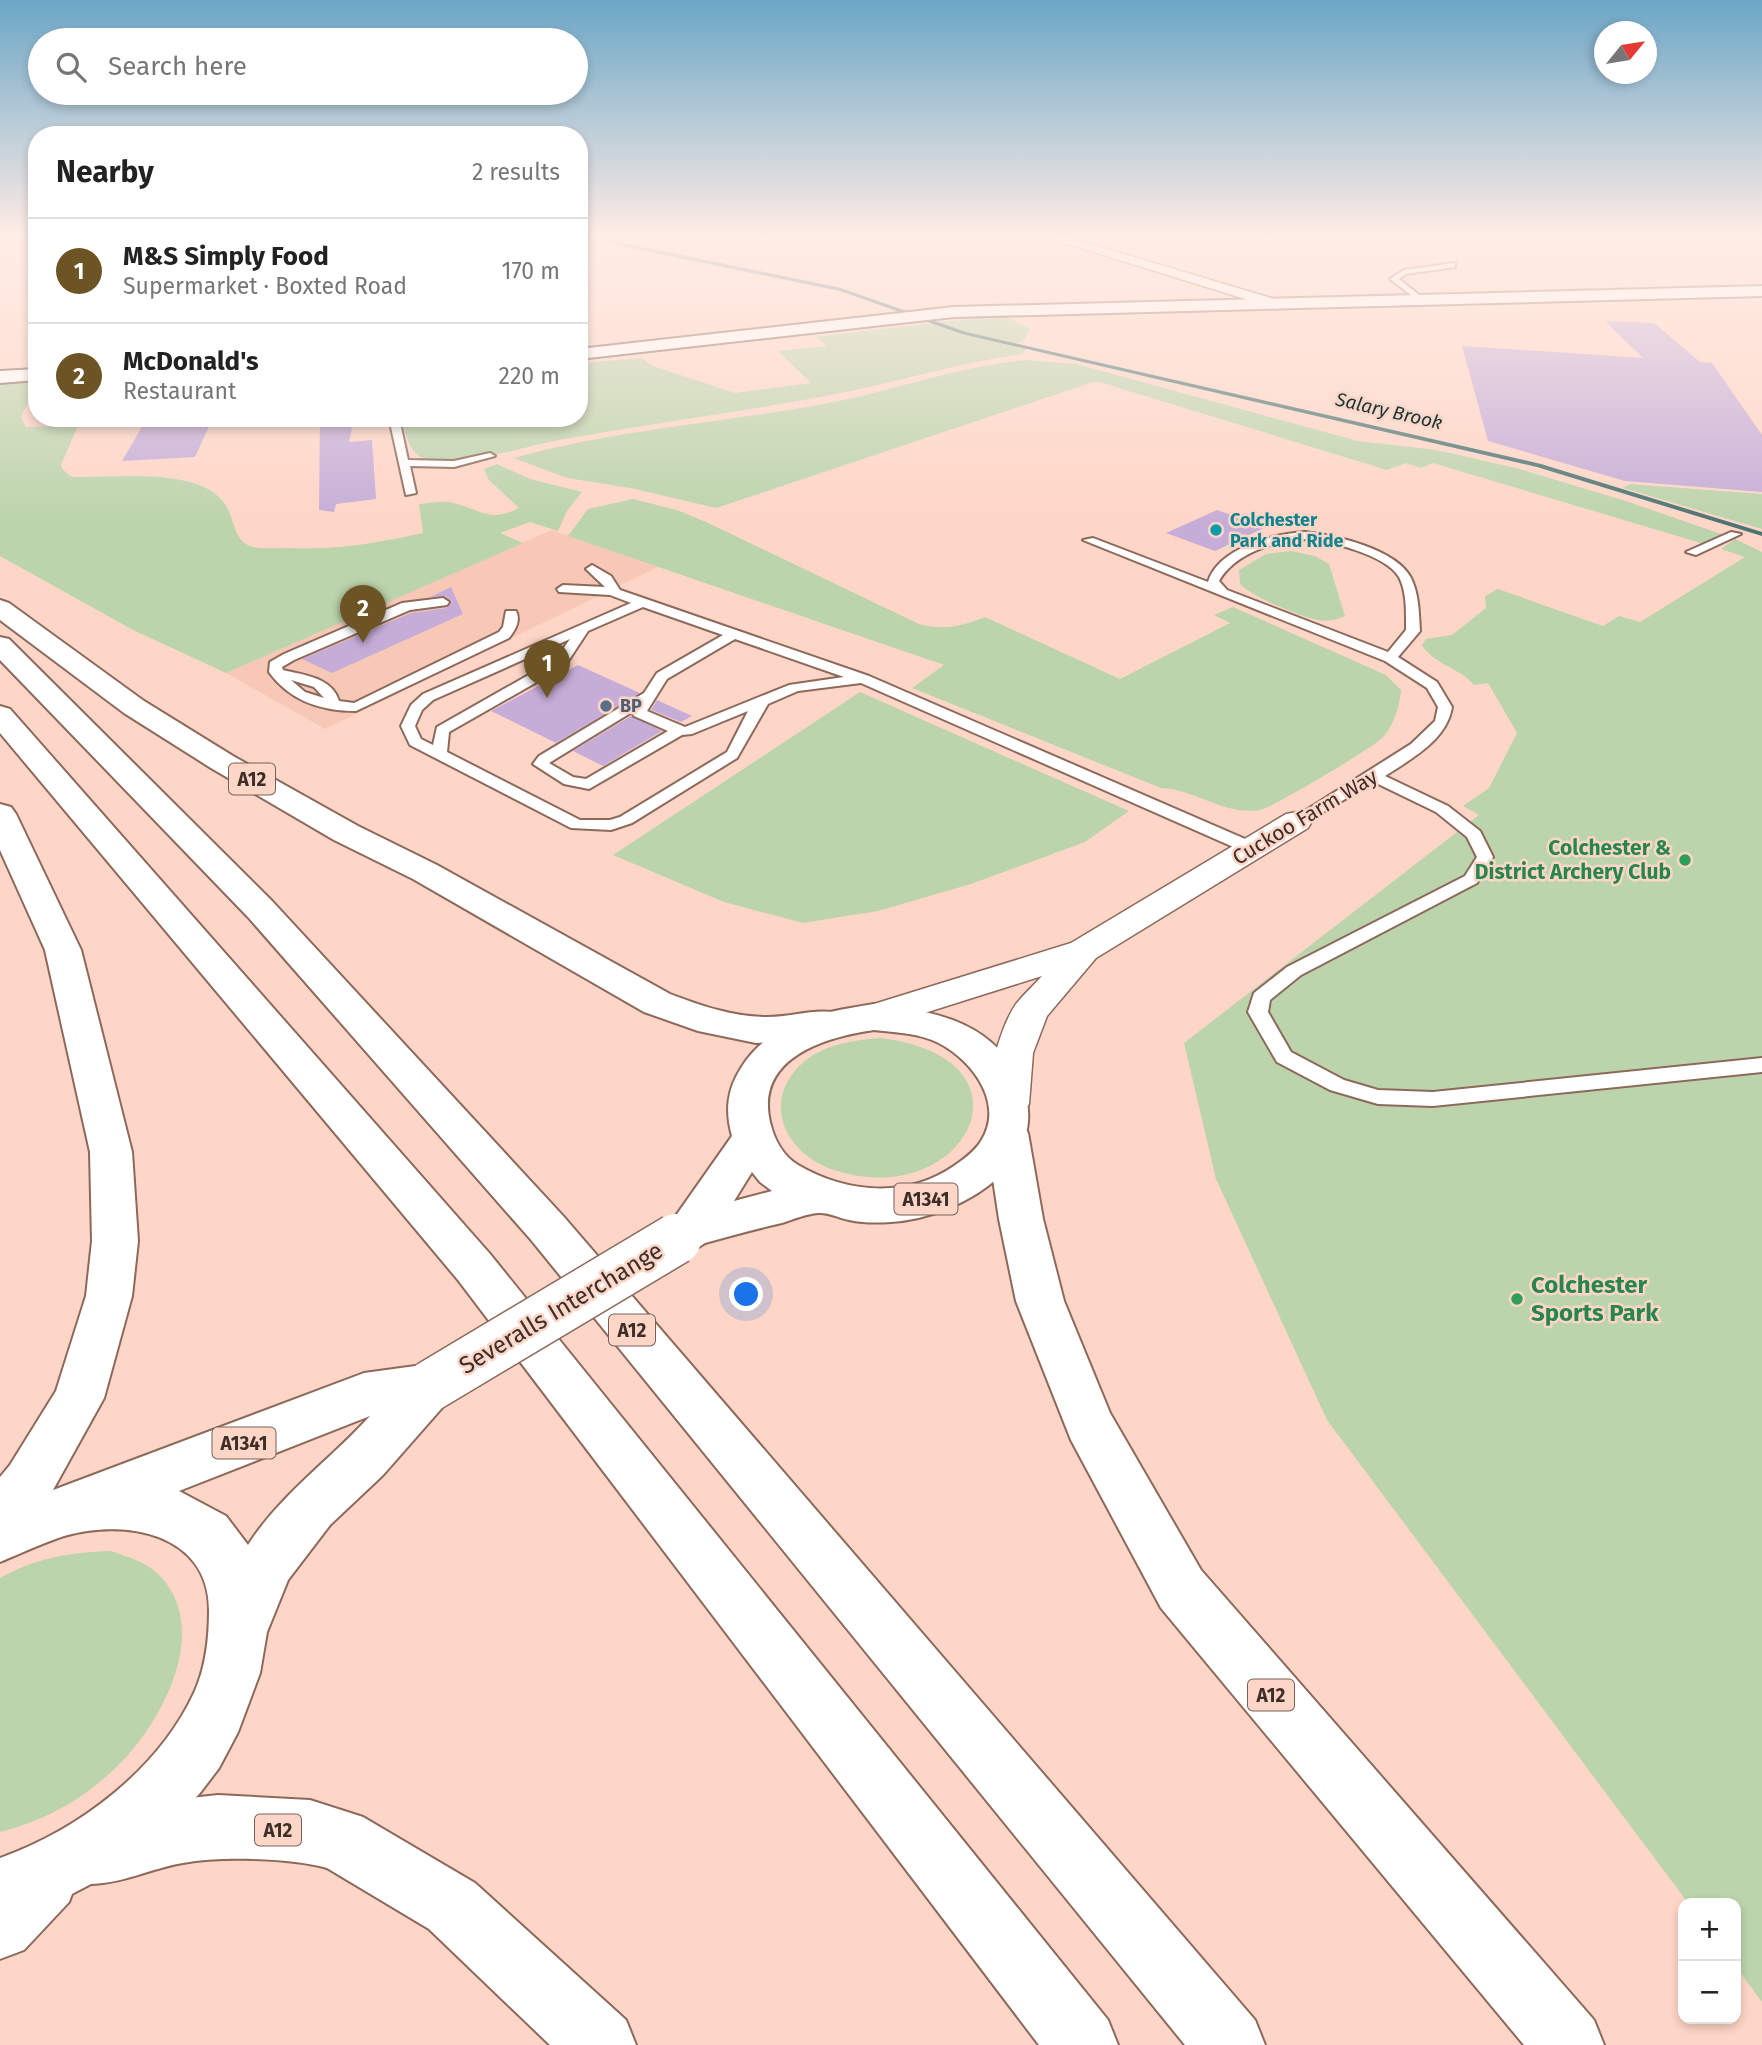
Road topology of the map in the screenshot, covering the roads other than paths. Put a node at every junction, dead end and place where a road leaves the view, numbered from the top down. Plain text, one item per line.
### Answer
1 (784, 332) edge
2 (588, 353) edge
3 (28, 375) edge
4 (0, 377) edge
5 (396, 427) edge
6 (490, 456) dead end
7 (403, 463) junction
8 (410, 492) dead end
9 (1735, 534) dead end
10 (1089, 540) dead end
11 (1692, 552) dead end
12 (592, 569) dead end
13 (563, 589) dead end
14 (613, 592) junction
15 (1224, 593) junction
16 (443, 602) dead end
17 (644, 602) junction
18 (0, 608) edge
19 (512, 614) dead end
20 (582, 631) junction
21 (734, 634) junction
22 (0, 645) edge
23 (1390, 658) junction
24 (864, 679) junction
25 (653, 694) junction
26 (761, 704) junction
27 (0, 715) edge
28 (679, 731) junction
29 (439, 756) junction
30 (1373, 776) junction
31 (0, 814) edge
32 (1297, 821) joint
33 (1253, 849) junction
34 (1083, 951) junction
35 (874, 1017) junction
36 (830, 1023) junction
37 (1762, 1065) edge
38 (1008, 1119) junction
39 (752, 1139) junction
40 (819, 1196) junction
41 (684, 1234) junction
42 (430, 1386) junction
43 (61, 1512) junction
44 (0, 1516) edge
45 (0, 1536) edge
46 (240, 1626) junction
47 (47, 1871) edge
48 (0, 1926) edge
49 (601, 2045) edge
50 (1083, 2045) edge
51 (1230, 2045) edge
52 (1569, 2045) edge

1 - 2 main road
3 - 4 main road
5 - 7 lane
6 - 7 lane
7 - 8 lane
9 - 11 lane
10 - 15 lane, Cuckoo Farm Way
12 - 14 lane
13 - 14 lane
14 - 17 lane
15 - 23 lane, Cuckoo Farm Way
15 - 23 lane
16 - 19 lane
17 - 20 lane
17 - 21 lane
18 - 36 main road, A12
20 - 29 lane
20 - 29 lane
21 - 24 lane
21 - 25 lane
22 - 51 main road, A12
23 - 30 lane, Cuckoo Farm Way
24 - 26 lane
24 - 33 lane
25 - 28 lane
25 - 28 lane
26 - 28 lane
26 - 29 lane
27 - 50 main road
30 - 32 lane, Cuckoo Farm Way
30 - 37 lane
31 - 44 main road
32 - 33 street, Cuckoo Farm Way
33 - 34 street, Cuckoo Farm Way
34 - 35 street, Cuckoo Farm Way
34 - 38 street, Cuckoo Farm Way
35 - 36 main road, Severalls Interchange / A1341
35 - 38 main road, Severalls Interchange / A1341
36 - 39 main road, Severalls Interchange / A1341
38 - 40 main road, Severalls Interchange / A1341
38 - 52 main road, A12
39 - 40 main road, Severalls Interchange / A1341
39 - 41 main road, Severalls Interchange / A1341
40 - 41 main road, Severalls Interchange / A1341
41 - 42 main road, Severalls Interchange / A1341, bridge
42 - 43 main road, Severalls Interchange / A1341
42 - 46 main road, Severalls Interchange / A1341
43 - 45 main road, Severalls Interchange / A1341
43 - 46 main road, Severalls Interchange / A1341
46 - 47 main road, Severalls Interchange / A1341
47 - 48 main road, A1341
47 - 49 main road, A12

